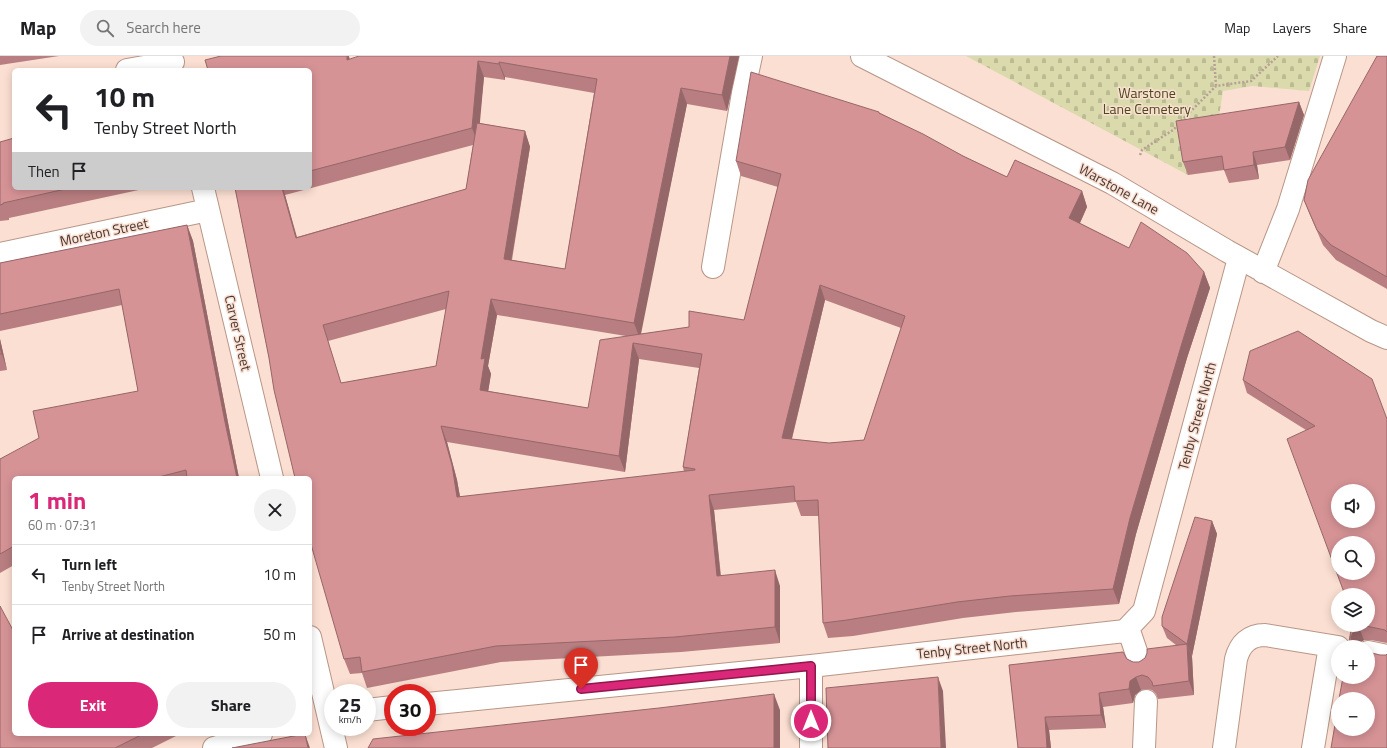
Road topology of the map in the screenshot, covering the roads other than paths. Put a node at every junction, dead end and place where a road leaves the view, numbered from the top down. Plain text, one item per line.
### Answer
1 (751, 56) edge
2 (865, 56) edge
3 (1335, 56) edge
4 (173, 63) edge
5 (140, 68) edge
6 (203, 190) edge
7 (208, 210) junction
8 (0, 254) edge
9 (1239, 258) junction
10 (713, 267) dead end
11 (1263, 272) junction
12 (1382, 338) edge
13 (272, 476) edge
14 (1128, 628) junction
15 (1331, 646) edge
16 (312, 648) edge
17 (1375, 653) edge
18 (1387, 656) edge
19 (1331, 661) edge
20 (1140, 663) edge
21 (811, 666) junction
22 (1146, 701) dead end
23 (436, 703) edge
24 (324, 716) edge
25 (254, 736) edge
26 (332, 736) edge
27 (214, 748) edge
28 (336, 748) edge
29 (811, 748) edge
30 (1144, 748) edge
31 (1224, 748) edge
32 (1313, 748) edge

1 - 10 street
2 - 9 street, Warstone Lane
3 - 11 street
4 - 5 street
6 - 7 street, Carver Street
7 - 8 street, Moreton Street
7 - 13 street, Carver Street
9 - 11 street, Warstone Lane
9 - 14 street, Tenby Street North
11 - 12 street, Warstone Lane
14 - 20 street
14 - 21 street, Tenby Street North
15 - 31 street
16 - 24 street
17 - 18 street
19 - 32 street
21 - 23 street, Tenby Street North
21 - 29 street
22 - 30 street
25 - 27 street
26 - 28 street

